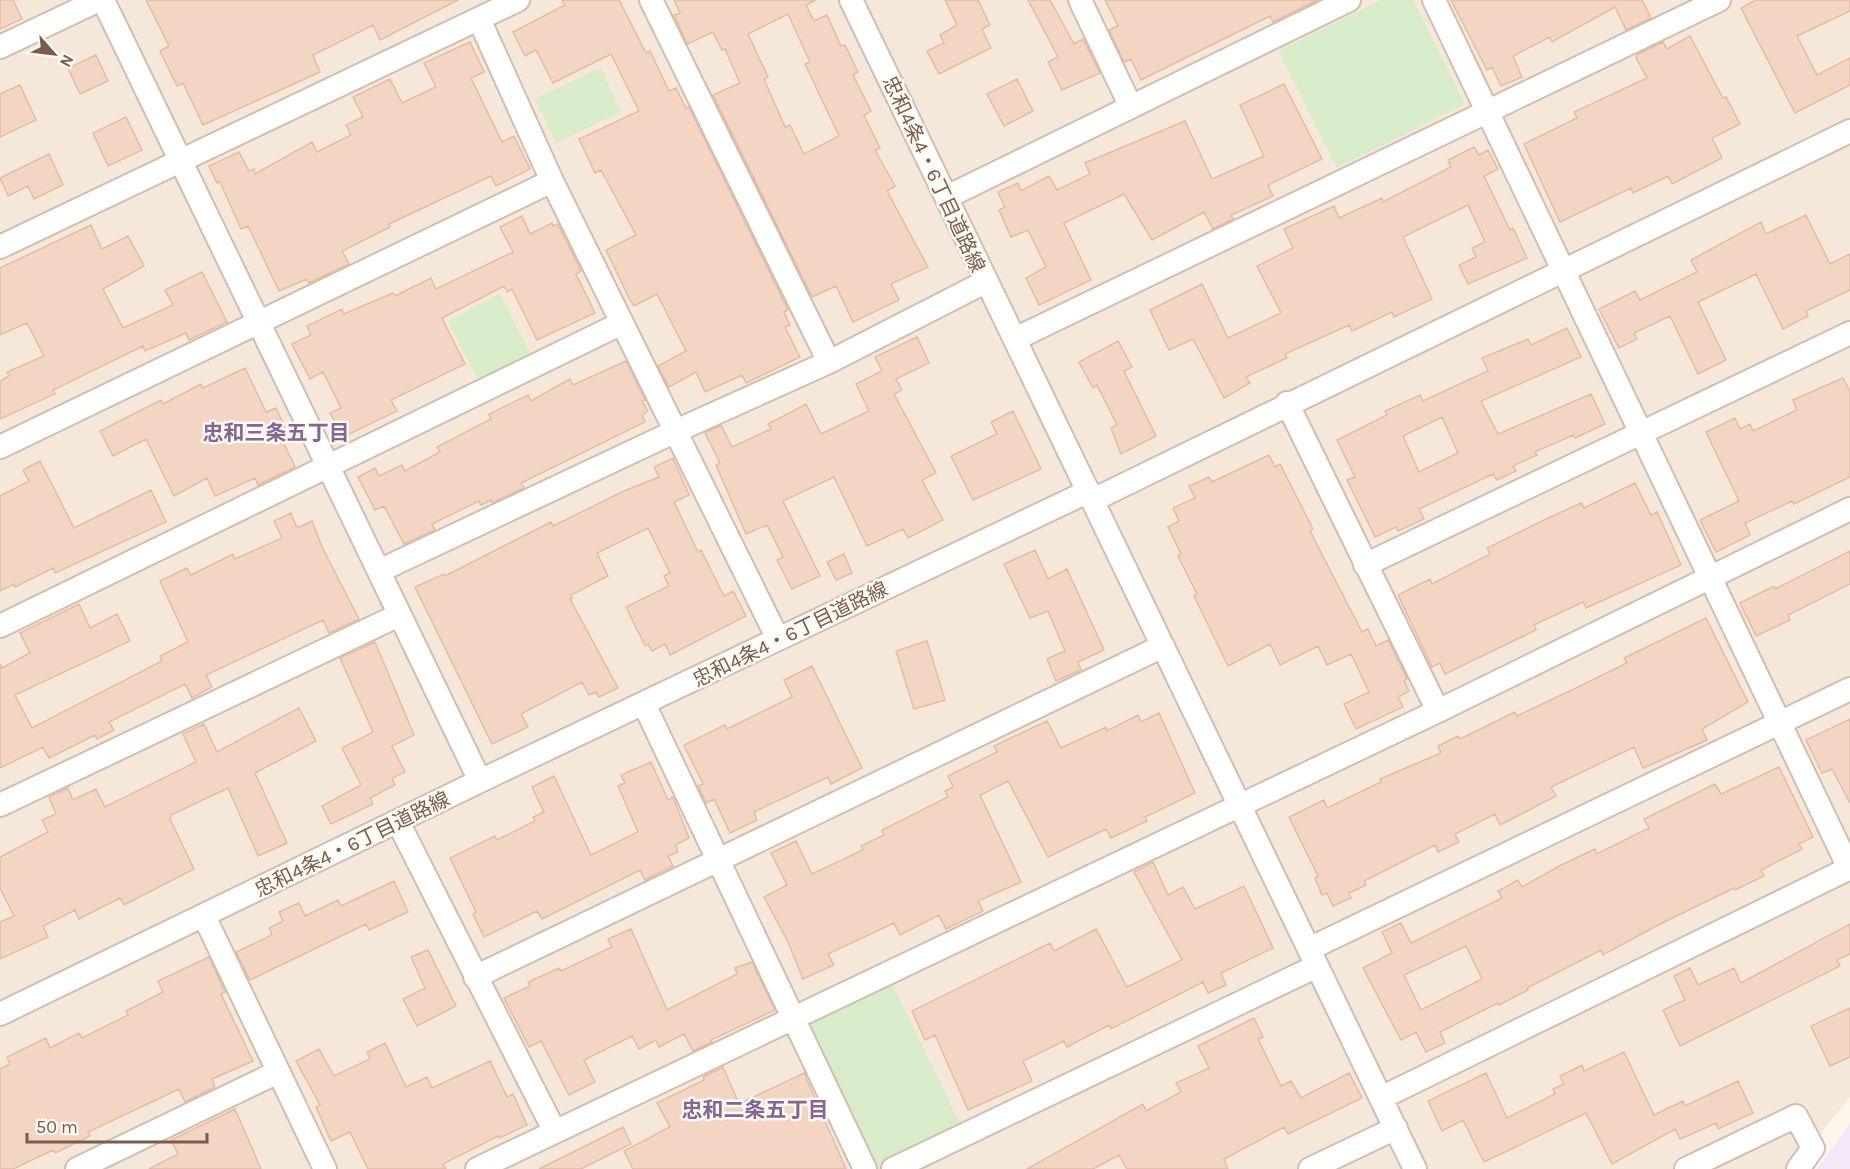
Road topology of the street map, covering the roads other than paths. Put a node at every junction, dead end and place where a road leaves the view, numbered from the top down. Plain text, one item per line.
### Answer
1 (101, 0) edge
2 (518, 0) edge
3 (651, 0) edge
4 (851, 0) edge
5 (1080, 0) edge
6 (1349, 0) edge
7 (1434, 0) edge
8 (1719, 0) edge
9 (479, 19) junction
10 (0, 47) edge
11 (1130, 105) junction
12 (1487, 111) junction
13 (1850, 131) edge
14 (180, 161) junction
15 (552, 181) junction
16 (947, 197) junction
17 (0, 247) edge
18 (1562, 270) junction
19 (986, 282) junction
20 (258, 322) junction
21 (622, 323) junction
22 (1850, 333) edge
23 (1015, 339) junction
24 (829, 362) junction
25 (1287, 403) junction
26 (676, 431) junction
27 (1641, 434) junction
28 (0, 447) edge
29 (328, 467) junction
30 (1091, 495) junction
31 (1850, 509) edge
32 (1365, 565) junction
33 (379, 571) junction
34 (1709, 576) junction
35 (399, 615) junction
36 (0, 626) edge
37 (778, 639) junction
38 (1163, 646) junction
39 (1850, 689) edge
40 (644, 704) junction
41 (1438, 711) junction
42 (1780, 722) junction
43 (480, 781) junction
44 (1240, 803) junction
45 (0, 805) edge
46 (398, 822) junction
47 (719, 861) junction
48 (1850, 868) edge
49 (204, 916) junction
50 (1313, 957) junction
51 (475, 976) junction
52 (0, 1014) edge
53 (793, 1018) junction
54 (278, 1072) junction
55 (1382, 1098) junction
56 (1396, 1128) junction
57 (555, 1132) junction
58 (77, 1169) edge
59 (325, 1169) edge
60 (477, 1169) edge
61 (864, 1169) edge
62 (893, 1169) edge
63 (1310, 1169) edge
64 (1416, 1169) edge
65 (1686, 1169) edge
66 (1798, 1169) edge

1 - 10 street
1 - 14 street
2 - 9 street
3 - 24 street
4 - 16 street, 忠和4条4・6丁目道路線
5 - 11 street
6 - 11 street
7 - 12 street
8 - 12 street
9 - 14 street
9 - 15 street
11 - 16 street
12 - 18 street
12 - 23 street
13 - 18 street
14 - 17 street
14 - 20 street
15 - 20 street
15 - 21 street
16 - 19 street, 忠和4条4・6丁目道路線
18 - 25 street
18 - 27 street
19 - 23 street, 忠和4条4・6丁目道路線
19 - 24 street
20 - 28 street
20 - 29 street
21 - 26 street
21 - 29 street
22 - 27 street
23 - 30 street, 忠和4条4・6丁目道路線
24 - 26 street
25 - 30 street
25 - 32 street
26 - 33 street
26 - 37 street
27 - 32 street
27 - 34 street
29 - 33 street
29 - 36 street
30 - 37 street, 忠和4条4・6丁目道路線
30 - 38 street
31 - 34 street
32 - 41 street
33 - 35 street
34 - 41 street
34 - 42 street
35 - 43 street
35 - 45 street
37 - 40 street, 忠和4条4・6丁目道路線
38 - 44 street
38 - 47 street
39 - 42 street
40 - 43 street, 忠和4条4・6丁目道路線
40 - 47 street
41 - 44 street
42 - 48 street
42 - 50 street
43 - 46 street, 忠和4条4・6丁目道路線
44 - 50 street
44 - 53 street
46 - 49 street, 忠和4条4・6丁目道路線
46 - 51 street
47 - 51 street
47 - 53 street
48 - 55 street
49 - 52 street, 忠和4条4・6丁目道路線
49 - 54 street
50 - 55 street
50 - 62 street
51 - 57 street
53 - 57 street
53 - 61 street
54 - 58 street
54 - 59 street
55 - 56 street
56 - 63 street
56 - 64 street
57 - 60 street
65 - 66 street

